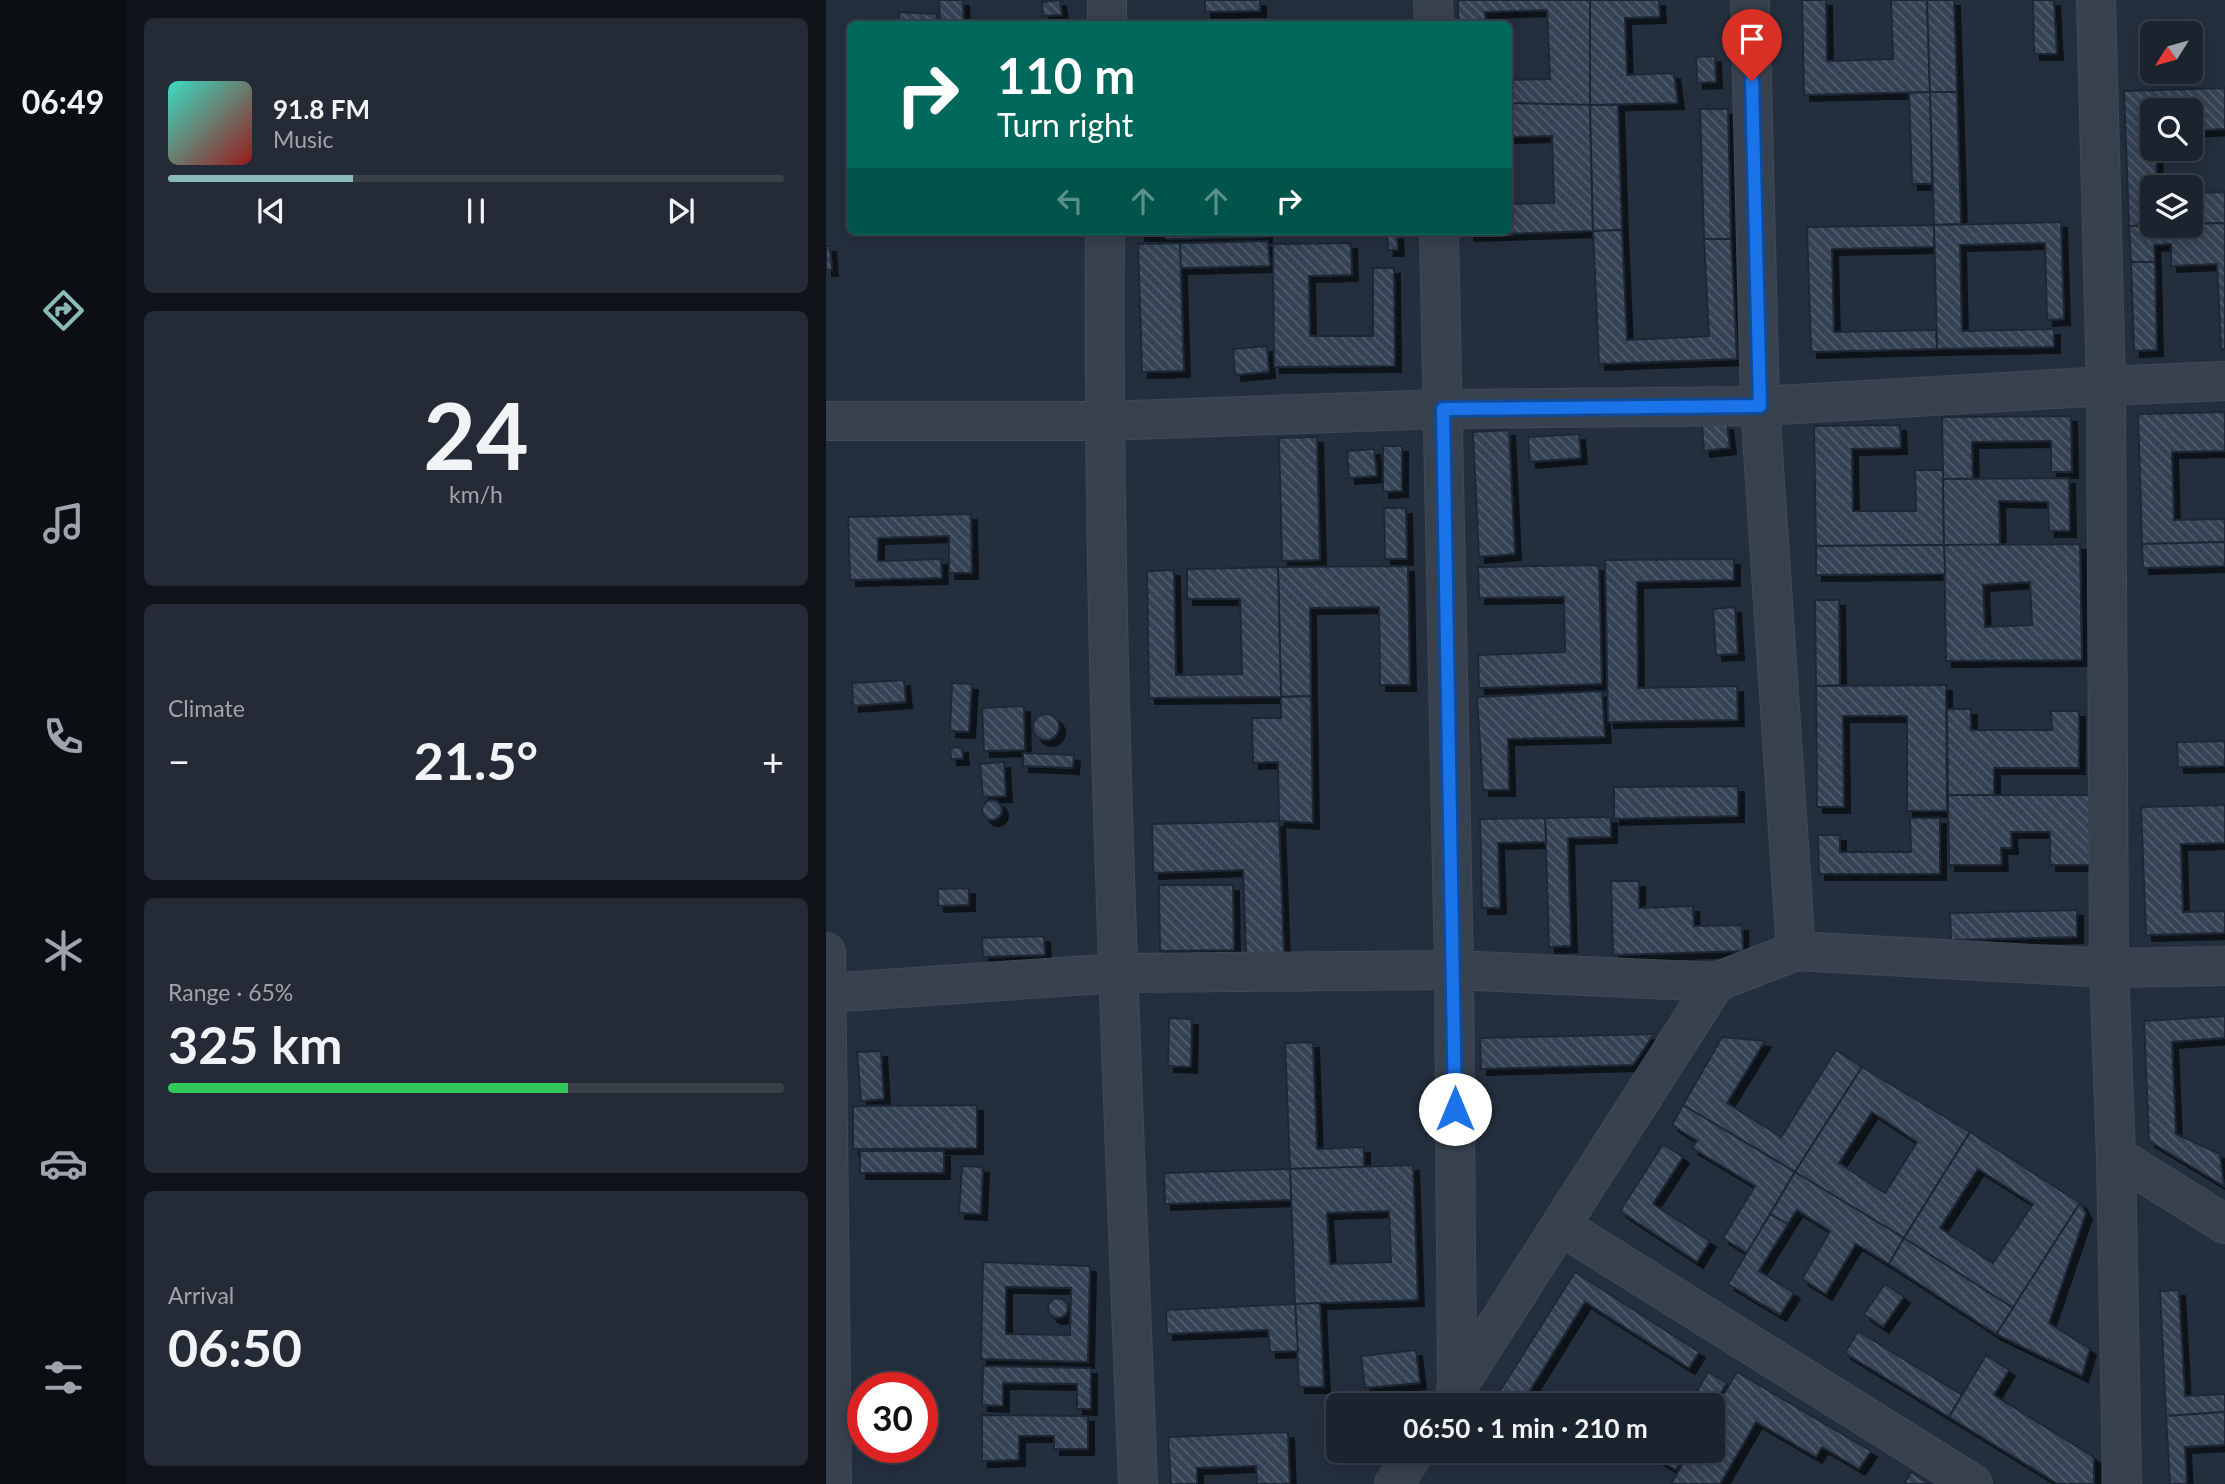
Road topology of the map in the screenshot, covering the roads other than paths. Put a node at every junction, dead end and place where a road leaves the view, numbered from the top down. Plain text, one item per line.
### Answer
1 (1107, 0) edge
2 (1433, 0) edge
3 (1750, 0) edge
4 (2096, 0) edge
5 (1107, 21) edge
6 (1434, 21) edge
7 (1105, 235) edge
8 (1438, 235) edge
9 (2225, 381) edge
10 (2106, 386) junction
11 (1760, 406) junction
12 (1443, 409) junction
13 (826, 421) edge
14 (1104, 421) junction
15 (1796, 951) junction
16 (826, 952) edge
17 (2225, 966) edge
18 (2109, 968) junction
19 (1454, 970) junction
20 (1118, 973) junction
21 (1716, 982) junction
22 (826, 993) edge
23 (2116, 1156) junction
24 (2225, 1224) edge
25 (1561, 1226) junction
26 (1451, 1393) edge
27 (1453, 1393) edge
28 (1407, 1463) edge
29 (832, 1484) edge
30 (1138, 1484) edge
31 (1394, 1484) edge
32 (1973, 1484) edge
33 (2122, 1484) edge

1 - 5 street
2 - 6 street
3 - 11 street
4 - 10 street
7 - 14 street
8 - 12 street
9 - 10 street
10 - 11 street
10 - 18 street
11 - 12 street
11 - 15 street
12 - 14 street
12 - 19 street
13 - 14 street
14 - 20 street
15 - 18 street
15 - 21 street
16 - 22 street
17 - 18 street
18 - 23 street
19 - 20 street
19 - 21 street
19 - 26 street
20 - 22 street
20 - 30 street
21 - 25 street
22 - 29 street
23 - 24 street
23 - 33 street
25 - 27 street
25 - 32 street
28 - 31 street

